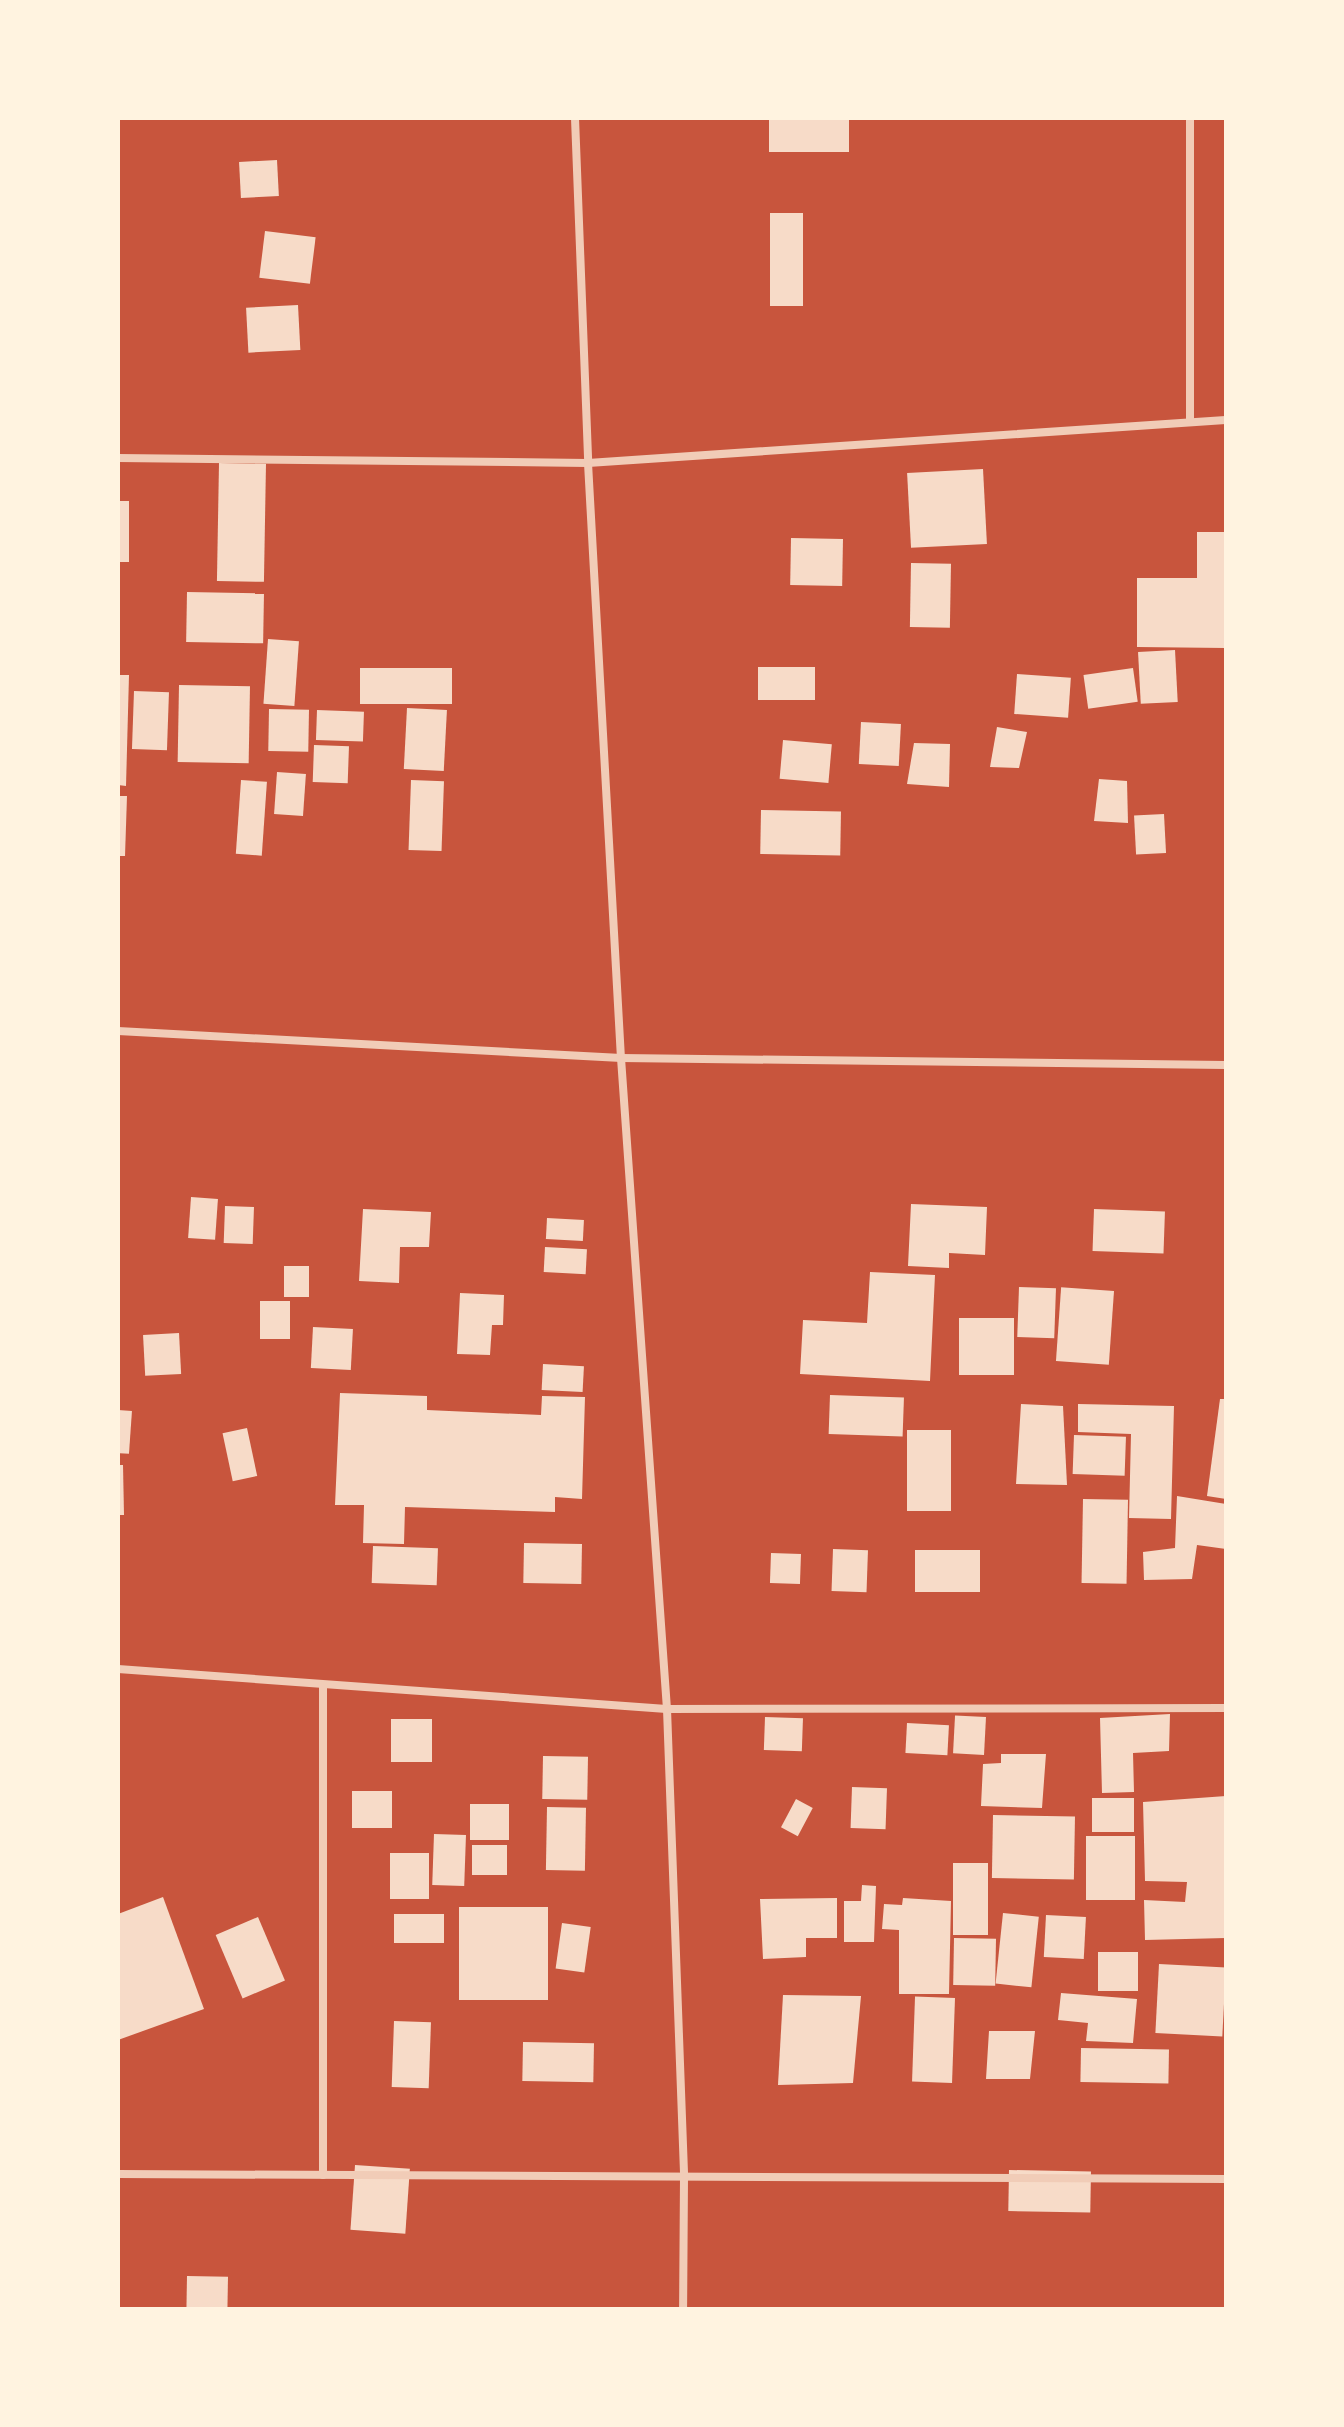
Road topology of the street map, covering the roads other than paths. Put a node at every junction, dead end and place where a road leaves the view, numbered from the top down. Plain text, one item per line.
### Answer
1 (575, 118) edge
2 (1190, 118) edge
3 (1226, 420) edge
4 (1190, 421) junction
5 (118, 458) edge
6 (588, 463) junction
7 (118, 1031) edge
8 (621, 1058) junction
9 (1226, 1065) edge
10 (118, 1669) edge
11 (323, 1685) junction
12 (1226, 1708) edge
13 (667, 1709) junction
14 (118, 2174) edge
15 (323, 2175) junction
16 (684, 2178) junction
17 (1226, 2179) edge
18 (683, 2309) edge

1 - 6 street
2 - 4 street
3 - 4 street
4 - 6 street
5 - 6 street
6 - 8 street
7 - 8 street
8 - 9 street
8 - 13 street
10 - 11 street
11 - 13 street
11 - 15 street
12 - 13 street
13 - 16 street
14 - 15 street
15 - 16 street
16 - 17 street
16 - 18 street

